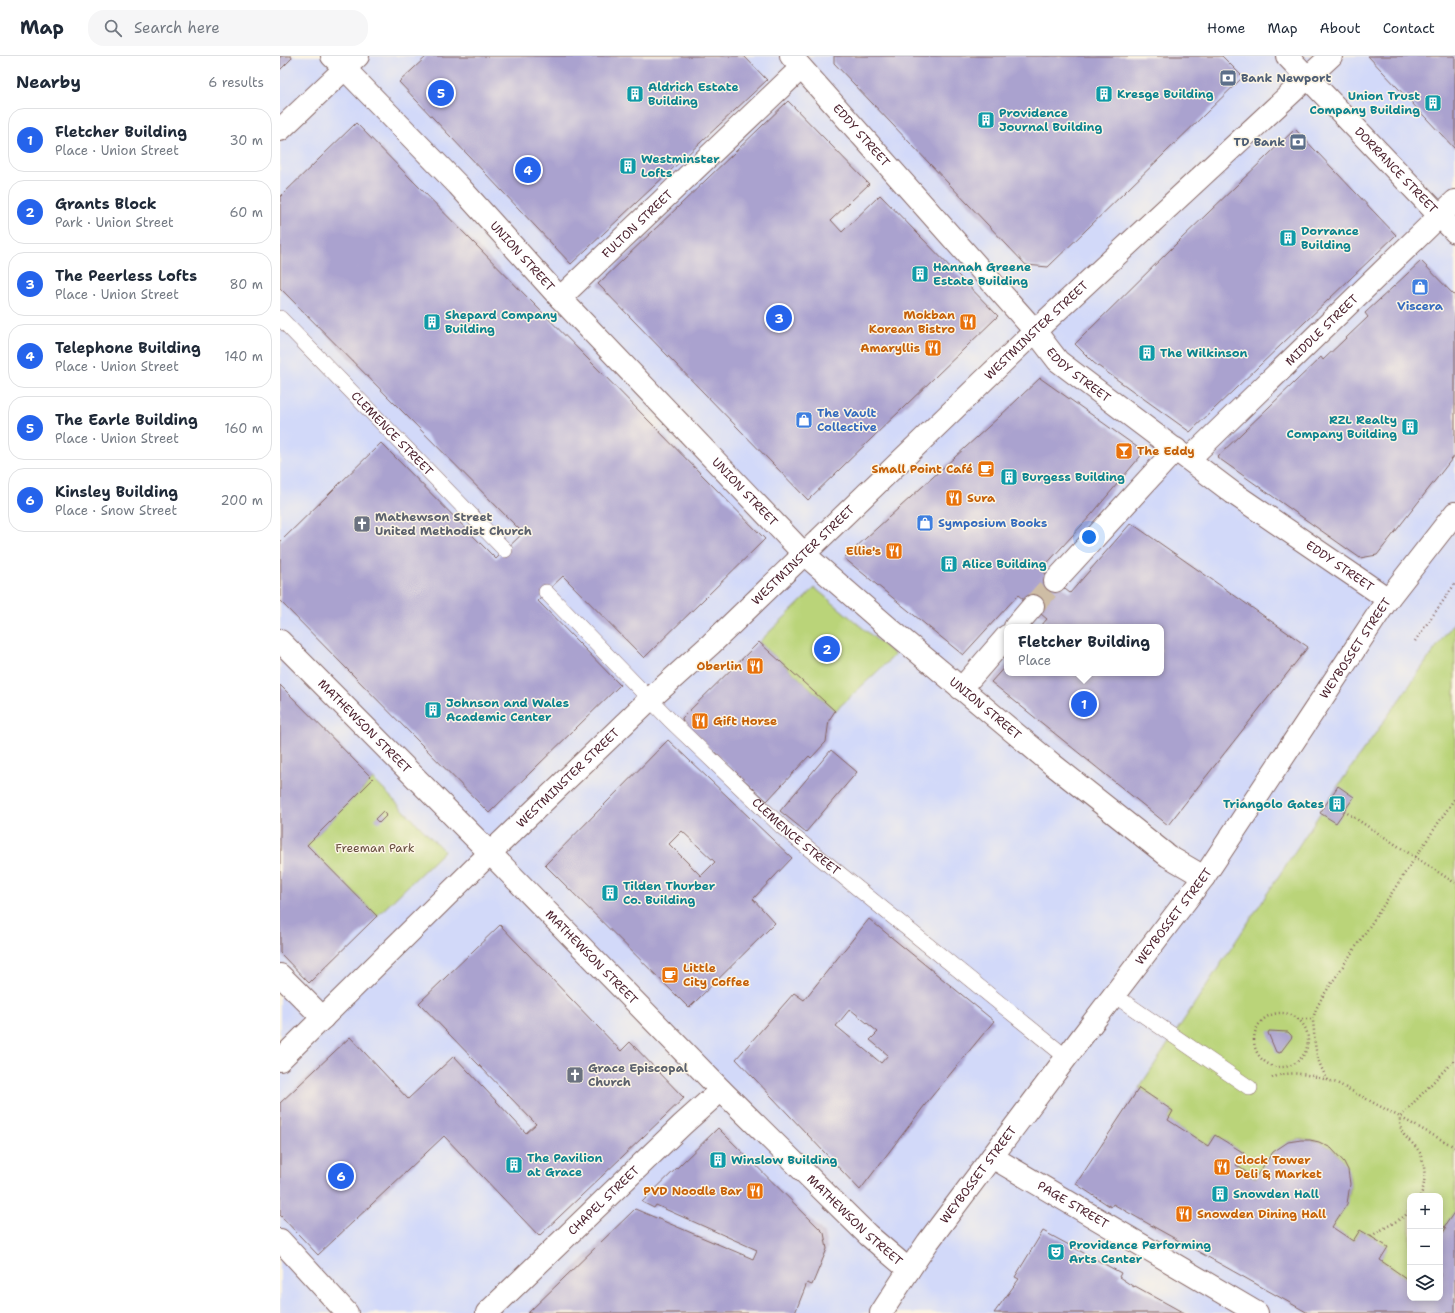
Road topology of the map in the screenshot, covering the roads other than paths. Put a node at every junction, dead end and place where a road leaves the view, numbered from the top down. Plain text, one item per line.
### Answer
1 (1288, 56) edge
2 (1331, 56) edge
3 (345, 60) edge
4 (796, 62) edge
5 (1308, 78) junction
6 (280, 130) edge
7 (1455, 201) edge
8 (1439, 216) junction
9 (1455, 232) edge
10 (560, 298) junction
11 (280, 318) edge
12 (1035, 331) junction
13 (1183, 454) junction
14 (1455, 513) edge
15 (505, 550) dead end
16 (804, 554) junction
17 (1055, 580) tunnel mouth
18 (546, 592) dead end
19 (1388, 599) junction
20 (1033, 606) tunnel mouth
21 (1018, 624) edge
22 (1004, 639) edge
23 (280, 641) edge
24 (961, 689) junction
25 (650, 699) junction
26 (490, 853) junction
27 (1204, 877) junction
28 (280, 974) edge
29 (1114, 995) junction
30 (323, 1018) junction
31 (1066, 1058) junction
32 (280, 1060) edge
33 (1250, 1088) road end
34 (721, 1090) junction
35 (992, 1157) junction
36 (280, 1240) edge
37 (909, 1270) junction
38 (347, 1313) edge
39 (487, 1313) edge
40 (881, 1313) edge
41 (1257, 1313) edge

1 - 5 street, DORRANCE STREET
2 - 5 street, WESTMINSTER STREET
3 - 6 street
3 - 10 street, UNION STREET
4 - 10 street, FULTON STREET
4 - 12 street, EDDY STREET
5 - 8 street, DORRANCE STREET
5 - 12 street, WESTMINSTER STREET
7 - 8 street, MIDDLE STREET
8 - 9 street, DORRANCE STREET
8 - 13 street, MIDDLE STREET
10 - 16 street, UNION STREET
11 - 15 lane, CLEMENCE STREET
12 - 13 street, EDDY STREET
12 - 16 street, WESTMINSTER STREET
13 - 17 street, MIDDLE STREET
13 - 19 street, EDDY STREET
14 - 19 street, WEYBOSSET STREET
16 - 24 street, UNION STREET
16 - 25 street, WESTMINSTER STREET
18 - 25 lane, CLEMENCE STREET
19 - 27 street, WEYBOSSET STREET
20 - 21 street
22 - 24 street
23 - 26 street, MATHEWSON STREET
24 - 27 street, UNION STREET
25 - 26 street, WESTMINSTER STREET
25 - 31 lane, CLEMENCE STREET
26 - 30 street, WESTMINSTER STREET
26 - 34 street, MATHEWSON STREET
27 - 29 street, WEYBOSSET STREET
28 - 30 street
29 - 31 street, WEYBOSSET STREET
29 - 33 lane
30 - 32 street, WESTMINSTER STREET
31 - 35 street, WEYBOSSET STREET
34 - 37 street, MATHEWSON STREET
34 - 39 street, CHAPEL STREET
35 - 37 street, WEYBOSSET STREET
35 - 41 street, PAGE STREET
36 - 38 street
37 - 40 street, WEYBOSSET STREET

